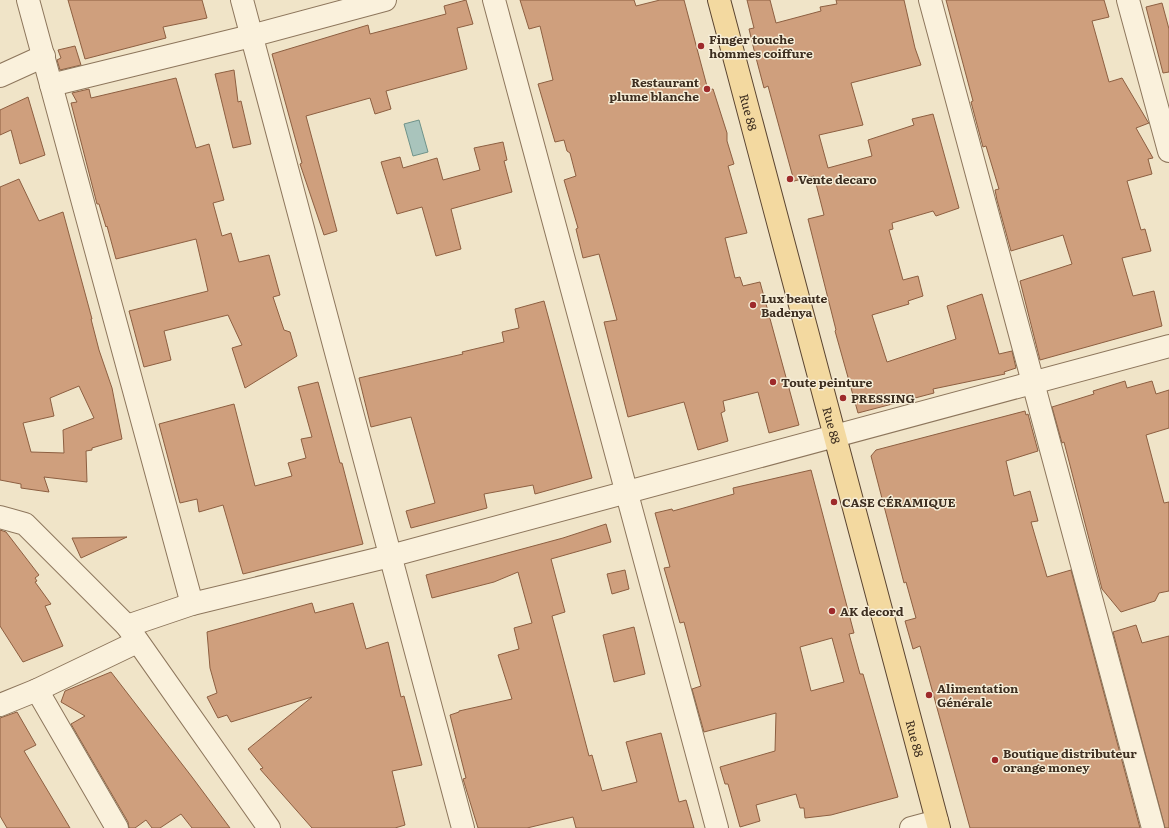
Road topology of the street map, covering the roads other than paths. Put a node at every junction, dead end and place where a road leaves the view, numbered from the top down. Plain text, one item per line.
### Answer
1 (28, 0) edge
2 (242, 0) edge
3 (385, 0) edge
4 (494, 0) edge
5 (719, 0) edge
6 (930, 0) edge
7 (1128, 0) edge
8 (251, 36) junction
9 (44, 56) junction
10 (0, 76) edge
11 (51, 85) junction
12 (1169, 151) edge
13 (1169, 346) edge
14 (1033, 383) junction
15 (835, 436) junction
16 (627, 492) junction
17 (0, 517) edge
18 (390, 556) junction
19 (192, 604) junction
20 (132, 634) junction
21 (37, 690) junction
22 (0, 705) edge
23 (938, 825) edge
24 (117, 828) edge
25 (269, 828) edge
26 (463, 828) edge
27 (717, 828) edge
28 (911, 828) edge
29 (1152, 828) edge

1 - 9 street
2 - 8 street
3 - 8 street
4 - 16 street
5 - 15 main road, Rue 88
6 - 14 street
7 - 12 street
8 - 11 street
8 - 18 street
9 - 10 street
9 - 11 street
11 - 19 street
13 - 14 street
14 - 15 street
14 - 29 street
15 - 16 street
15 - 23 main road, Rue 88
16 - 18 street
16 - 27 street
17 - 20 street
18 - 19 street
18 - 26 street
19 - 20 street
20 - 21 street
20 - 25 street
21 - 22 street
21 - 24 street
23 - 28 street

